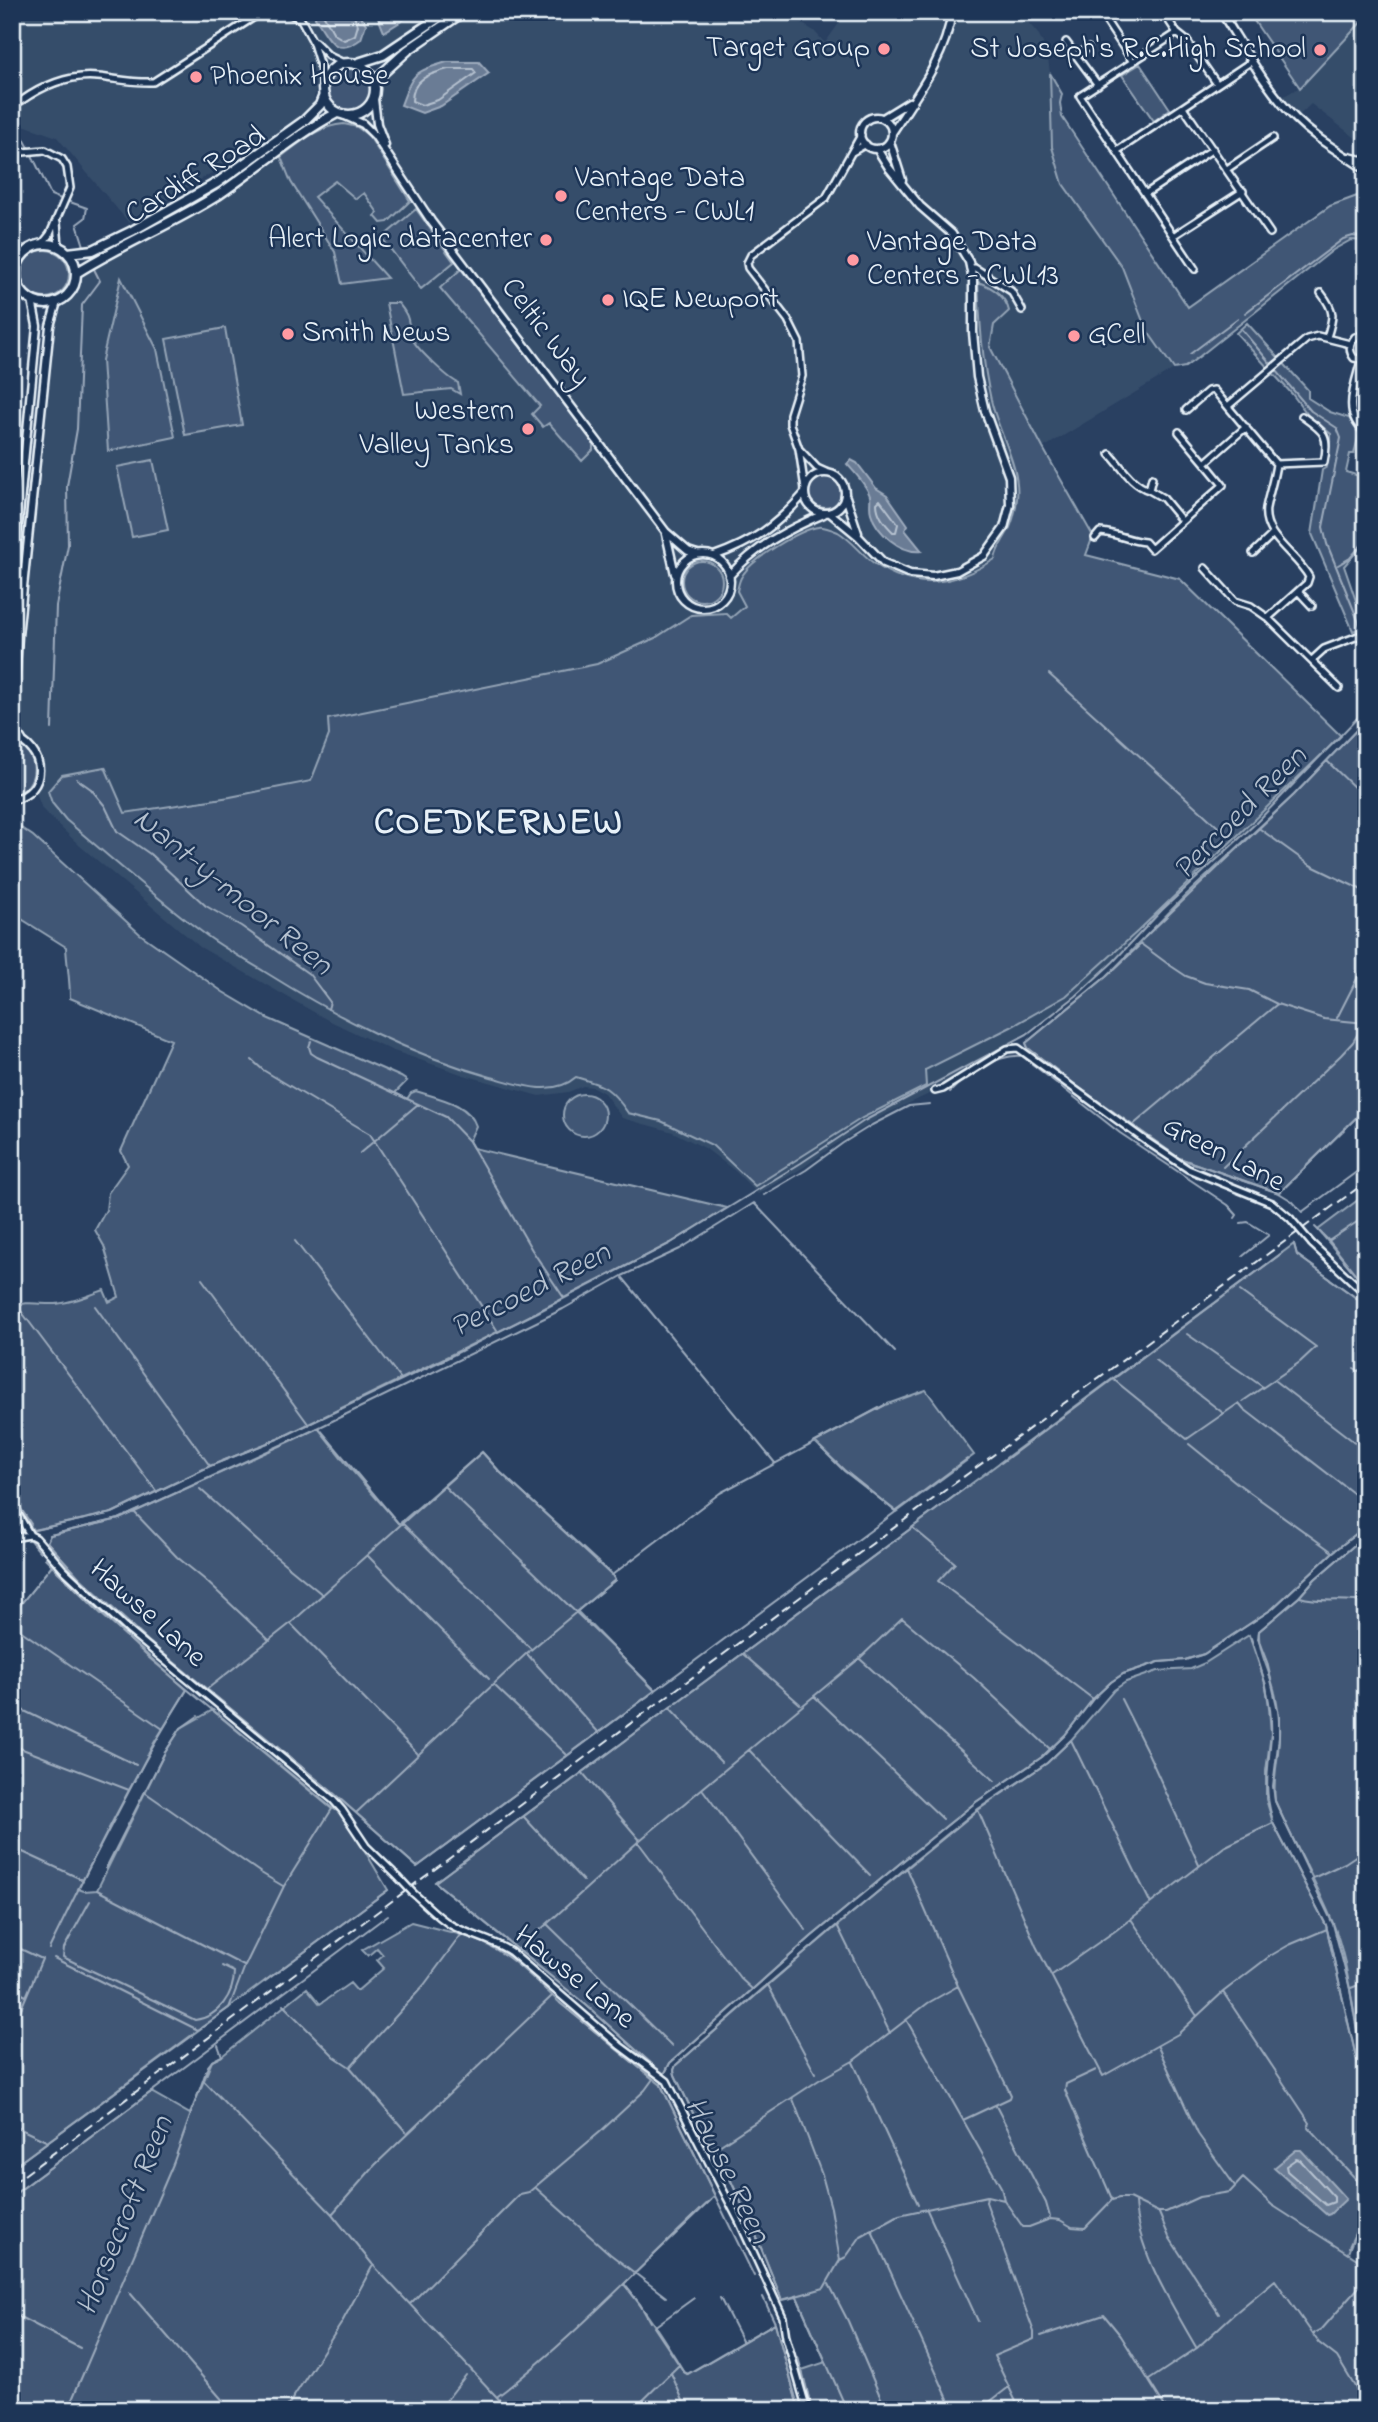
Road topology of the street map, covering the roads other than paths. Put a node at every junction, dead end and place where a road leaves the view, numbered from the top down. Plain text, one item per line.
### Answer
1 (262, 12) edge
2 (287, 12) edge
3 (447, 12) edge
4 (463, 12) edge
5 (952, 12) edge
6 (1100, 12) edge
7 (1163, 12) edge
8 (1221, 12) edge
9 (298, 15) edge
10 (1177, 33) junction
11 (312, 40) junction
12 (1066, 42) dead end
13 (1088, 48) dead end
14 (1076, 55) junction
15 (1252, 61) junction
16 (1133, 62) junction
17 (351, 64) junction
18 (374, 81) junction
19 (1217, 84) junction
20 (1098, 85) junction
21 (323, 92) junction
22 (913, 99) junction
23 (374, 100) junction
24 (20, 101) dead end
25 (1183, 107) junction
26 (340, 114) junction
27 (883, 118) junction
28 (892, 133) junction
29 (860, 135) junction
30 (1273, 138) dead end
31 (890, 142) junction
32 (866, 144) junction
33 (877, 149) junction
34 (1213, 149) junction
35 (1117, 151) junction
36 (852, 152) junction
37 (16, 153) edge
38 (1341, 154) junction
39 (391, 160) junction
40 (1366, 161) edge
41 (1227, 169) junction
42 (1366, 170) edge
43 (905, 188) junction
44 (1243, 191) junction
45 (1145, 194) junction
46 (57, 219) junction
47 (1270, 233) dead end
48 (1173, 236) junction
49 (42, 244) junction
50 (59, 246) junction
51 (68, 253) junction
52 (16, 262) edge
53 (970, 268) junction
54 (1195, 269) dead end
55 (76, 273) junction
56 (16, 286) edge
57 (1321, 293) dead end
58 (32, 300) junction
59 (57, 302) junction
60 (1023, 310) dead end
61 (1366, 334) edge
62 (1327, 337) junction
63 (1350, 344) junction
64 (1363, 361) edge
65 (1228, 406) junction
66 (1186, 410) dead end
67 (1302, 415) dead end
68 (1246, 427) junction
69 (1179, 432) dead end
70 (1366, 432) edge
71 (799, 449) junction
72 (1110, 454) dead end
73 (1205, 463) junction
74 (1276, 464) junction
75 (828, 473) junction
76 (1152, 478) dead end
77 (1149, 490) junction
78 (804, 491) junction
79 (845, 495) junction
80 (828, 513) junction
81 (1182, 521) junction
82 (666, 532) junction
83 (1273, 534) junction
84 (858, 536) junction
85 (1095, 538) dead end
86 (1253, 553) dead end
87 (697, 554) junction
88 (714, 556) junction
89 (1205, 568) dead end
90 (729, 576) junction
91 (676, 578) junction
92 (12, 589) edge
93 (1298, 591) junction
94 (1312, 606) dead end
95 (1268, 618) junction
96 (1366, 633) edge
97 (1312, 660) junction
98 (1339, 688) dead end
99 (12, 737) edge
100 (22, 740) junction
101 (12, 800) edge
102 (935, 1091) dead end
103 (1366, 1294) edge
104 (12, 1504) edge
105 (29, 1532) junction
106 (12, 1538) edge
107 (807, 2410) edge

1 - 24 street
2 - 9 street
3 - 17 main road, Cardiff Road
4 - 18 main road
5 - 22 street
6 - 16 street
7 - 10 street
8 - 15 street
9 - 11 street
10 - 16 street
10 - 19 street
11 - 17 street
11 - 21 street
12 - 14 street
13 - 14 street
14 - 20 street
15 - 19 street
15 - 38 street
16 - 20 street
17 - 18 main road
17 - 21 main road, Cardiff Road
18 - 23 main road
19 - 25 street
20 - 35 street
21 - 26 main road
21 - 51 main road, Cardiff Road
22 - 27 street
22 - 28 street
23 - 26 main road, Cardiff Road
23 - 39 street, Celtic Way
25 - 34 street
25 - 35 street
26 - 39 street, Celtic Way
26 - 55 main road, Cardiff Road
27 - 28 street
27 - 29 street
28 - 31 street
29 - 32 street
29 - 36 street
30 - 41 street
31 - 33 street
31 - 43 street
32 - 33 street
32 - 36 street
33 - 43 street
34 - 41 street
34 - 45 street
35 - 45 street
36 - 71 street
37 - 46 street
38 - 40 street
38 - 42 street
39 - 82 street, Celtic Way
41 - 44 street
43 - 53 street
44 - 47 street
44 - 48 street
45 - 48 street
46 - 49 street
46 - 50 street
48 - 54 street
49 - 50 main road
49 - 52 main road
50 - 51 main road
51 - 55 main road
52 - 56 main road
53 - 60 street
53 - 84 street
55 - 59 main road
56 - 58 main road
57 - 62 street
58 - 59 main road
58 - 92 street
59 - 100 street
61 - 63 street
62 - 63 street
62 - 65 street
63 - 64 street
64 - 70 street
65 - 66 street
65 - 68 street
67 - 74 street
68 - 73 street
68 - 74 street
69 - 73 street
71 - 75 street
71 - 78 street
72 - 77 street
73 - 81 street
74 - 83 street
75 - 78 street
75 - 79 street
76 - 77 street
77 - 81 street
78 - 80 street
78 - 88 street, Celtic Way
79 - 80 street
79 - 84 street
80 - 84 street
80 - 90 street, Celtic Way
81 - 85 street
82 - 87 street, Celtic Way
82 - 91 street, Celtic Way
83 - 86 street
83 - 93 street
87 - 88 street, Celtic Way
87 - 91 street
88 - 90 street
89 - 95 street
90 - 91 street, Celtic Way
93 - 94 street
93 - 95 street
95 - 97 street
96 - 97 street
97 - 98 street
99 - 100 street
100 - 101 street
102 - 103 street, Green Lane, bridge
104 - 105 street, Hawse Lane
105 - 106 street
105 - 107 street, Hawse Lane, bridge

